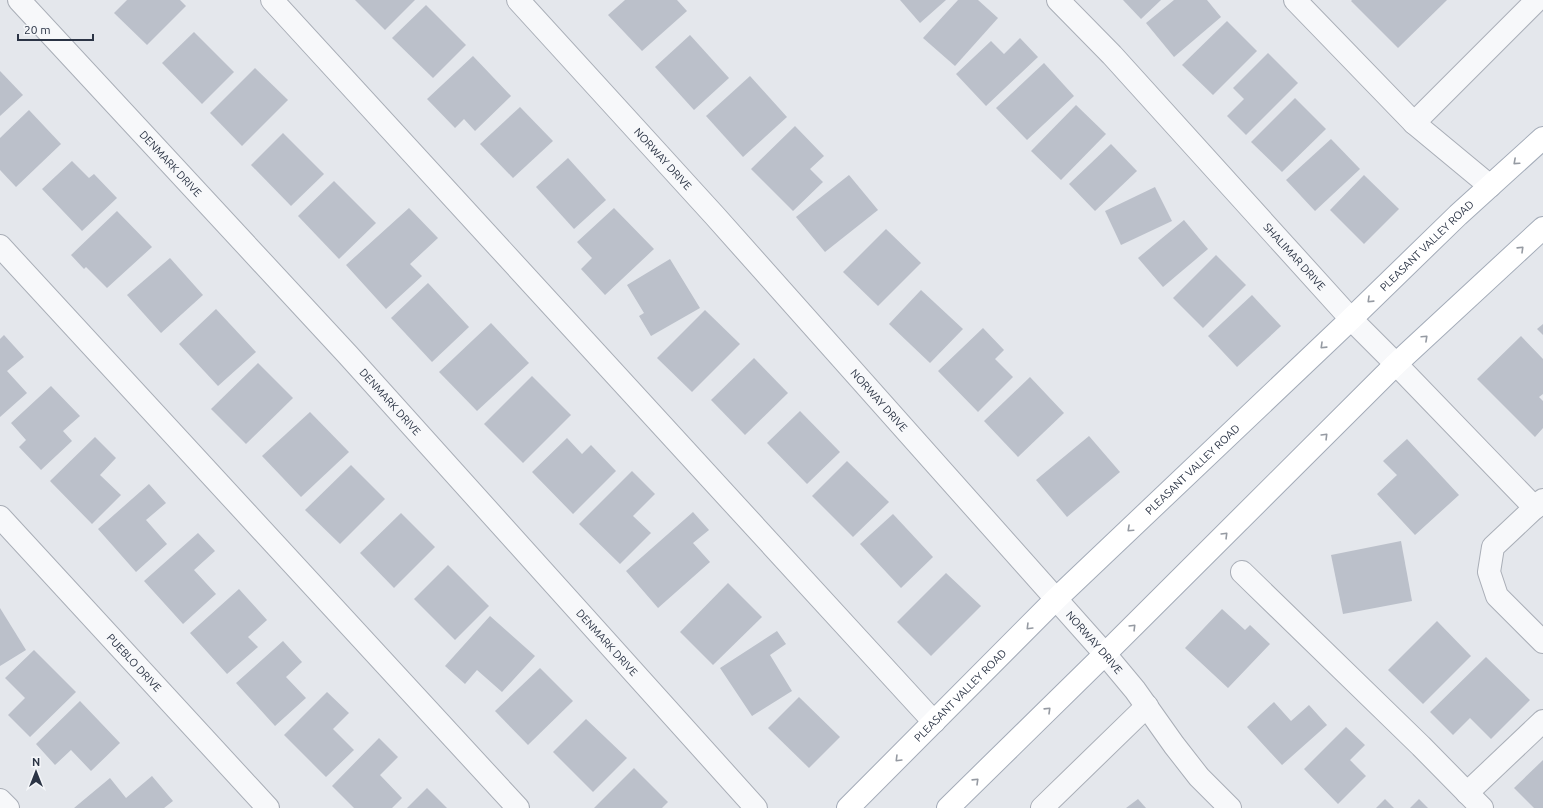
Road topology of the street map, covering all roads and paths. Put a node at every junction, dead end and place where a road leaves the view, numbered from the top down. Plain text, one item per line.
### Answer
1 (18, 0) edge
2 (272, 0) edge
3 (518, 0) edge
4 (1058, 0) edge
5 (1295, 0) edge
6 (1537, 0) edge
7 (1414, 123) junction
8 (1543, 138) edge
9 (1490, 186) junction
10 (1543, 228) edge
11 (0, 246) edge
12 (1351, 319) junction
13 (1396, 364) junction
14 (1539, 504) edge
15 (0, 517) edge
16 (1242, 572) dead end
17 (1056, 599) junction
18 (1543, 642) edge
19 (1105, 654) junction
20 (1147, 706) junction
21 (1543, 721) edge
22 (934, 722) junction
23 (0, 800) edge
24 (1474, 801) edge
25 (8, 808) edge
26 (268, 808) edge
27 (518, 808) edge
28 (756, 808) edge
29 (848, 808) edge
30 (948, 808) edge
31 (1042, 808) edge
32 (1230, 808) edge

1 - 28 street, DENMARK DRIVE
2 - 22 street
3 - 17 street, NORWAY DRIVE
4 - 12 street, SHALIMAR DRIVE
5 - 7 street
6 - 7 street
7 - 9 street
8 -> 9 main road, PLEASANT VALLEY ROAD
9 -> 12 main road, PLEASANT VALLEY ROAD
13 -> 10 main road
11 - 27 street
12 - 13 street, SHALIMAR DRIVE
12 -> 17 main road, PLEASANT VALLEY ROAD
13 - 14 street, SHALIMAR DRIVE
19 -> 13 main road
14 - 18 street
15 - 26 street, PUEBLO DRIVE
16 - 24 street
17 - 19 street, NORWAY DRIVE
17 -> 22 main road, PLEASANT VALLEY ROAD
19 - 20 street, NORWAY DRIVE
30 -> 19 main road
20 - 31 street
20 - 32 street, NORWAY DRIVE
21 - 24 street
22 -> 29 main road, PLEASANT VALLEY ROAD
23 - 25 street

